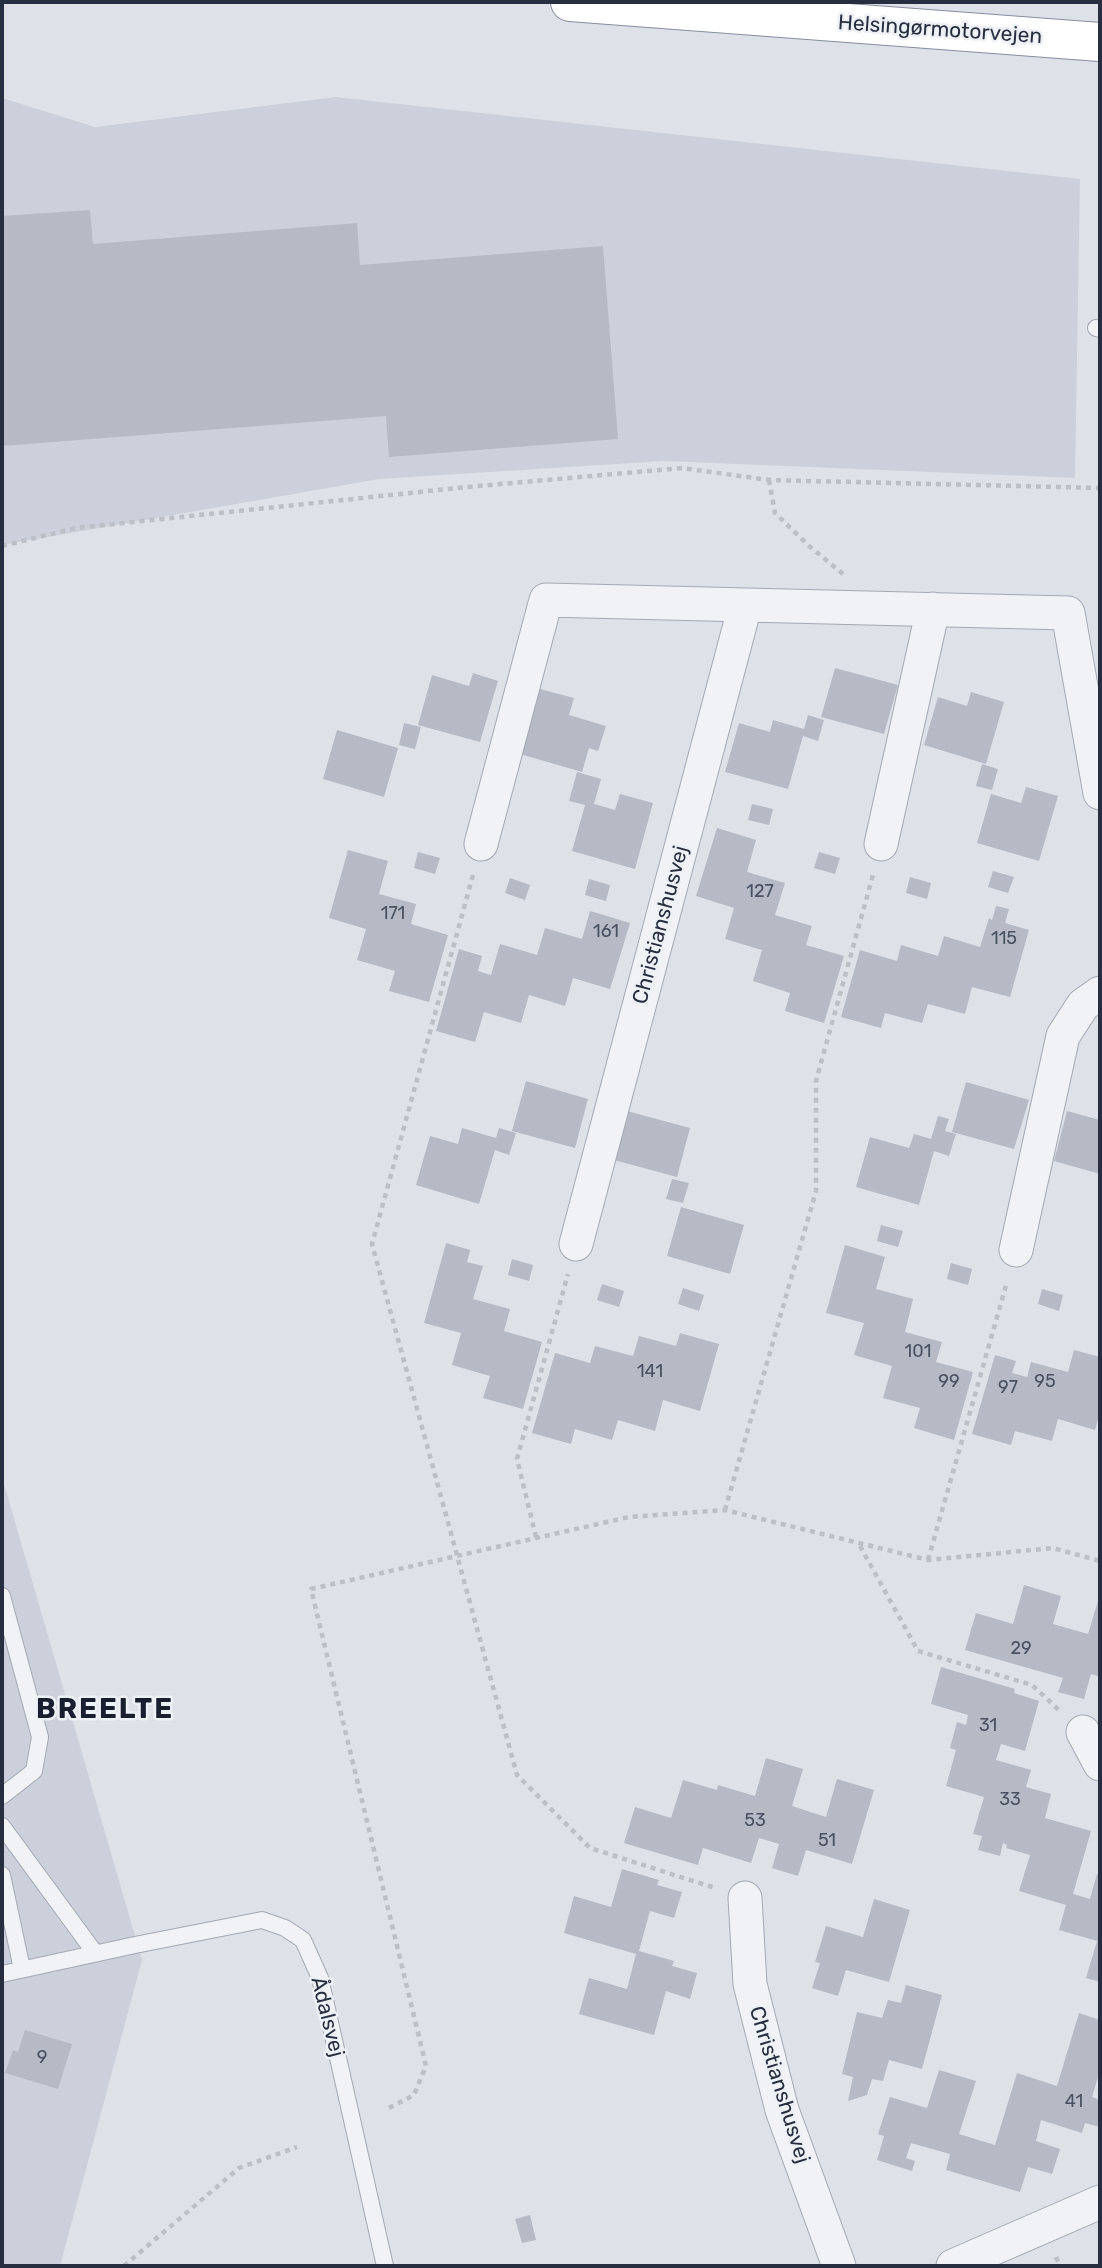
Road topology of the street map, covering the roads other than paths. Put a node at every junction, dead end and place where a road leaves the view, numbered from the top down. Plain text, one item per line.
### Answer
1 (570, 2) edge
2 (1100, 42) edge
3 (745, 606) junction
4 (933, 609) junction
5 (1100, 793) edge
6 (481, 844) road end
7 (881, 844) road end
8 (1100, 993) edge
9 (576, 1244) road end
10 (1016, 1251) road end
11 (2, 1596) edge
12 (1083, 1732) road end
13 (1100, 1764) edge
14 (2, 1796) edge
15 (2, 1826) edge
16 (2, 1875) edge
17 (745, 1898) road end
18 (95, 1953) junction
19 (22, 1969) junction
20 (2, 1974) edge
21 (1100, 2202) edge
22 (385, 2266) edge
23 (839, 2266) edge
24 (953, 2266) edge

1 - 2 highway, Helsingørmotorvejen
3 - 4 street
3 - 6 street
3 - 9 street, Christianshusvej
4 - 5 street
4 - 7 street
8 - 10 street
11 - 14 lane
12 - 13 street
15 - 18 lane
16 - 19 lane
17 - 23 street, Christianshusvej
18 - 19 lane, Ådalsvej
18 - 22 lane, Ådalsvej
19 - 20 lane, Ådalsvej
21 - 24 street

